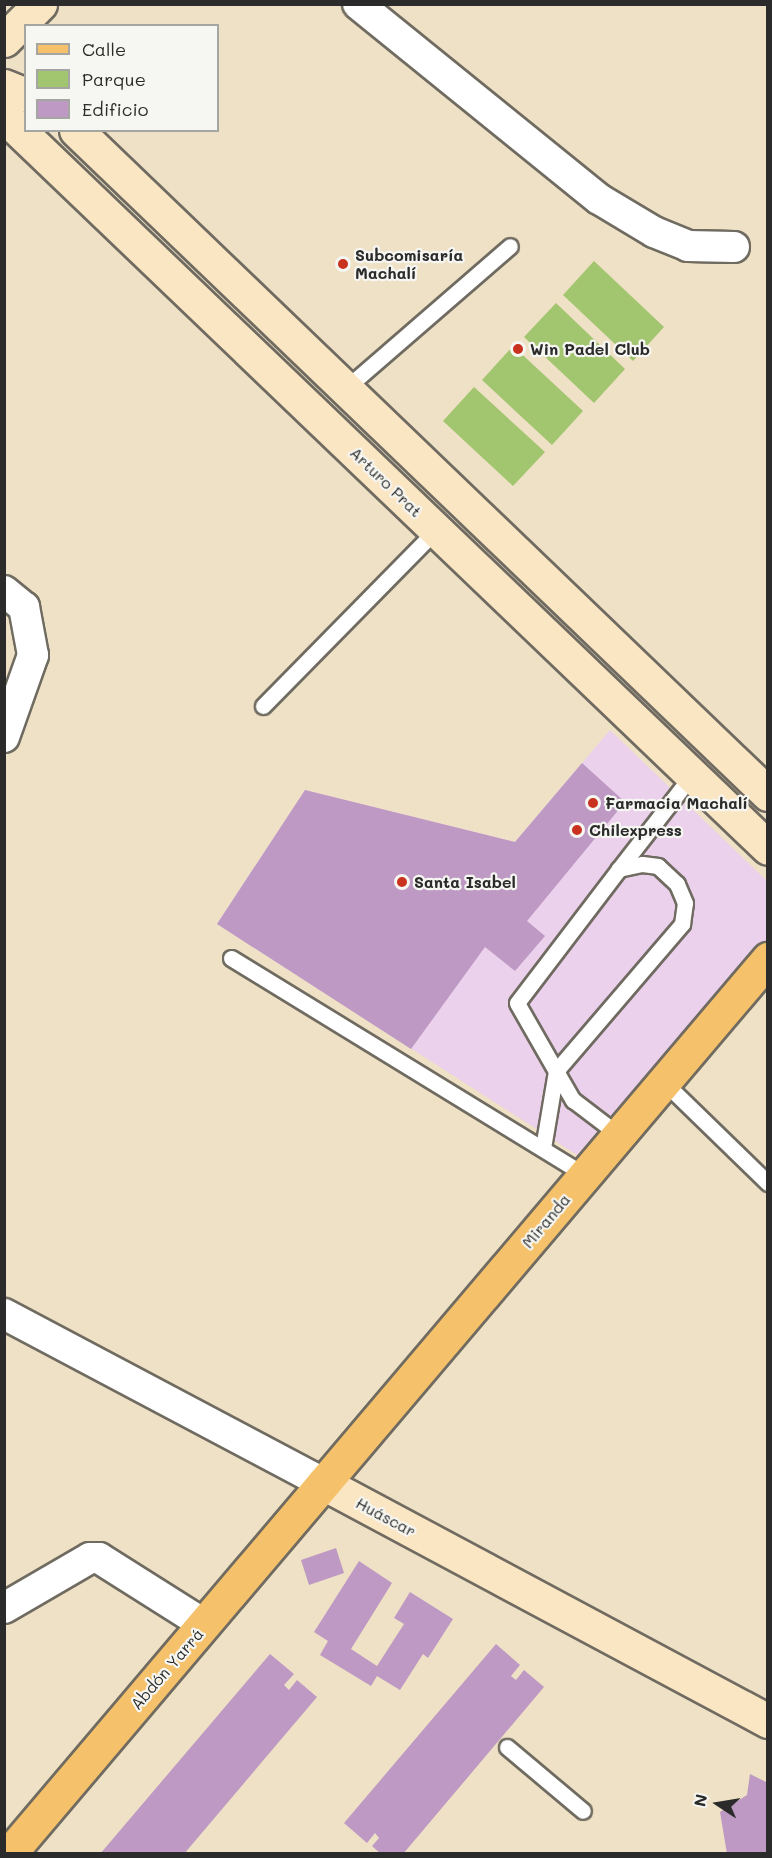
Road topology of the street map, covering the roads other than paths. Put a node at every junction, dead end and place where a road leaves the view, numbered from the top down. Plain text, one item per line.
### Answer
1 (40, 4) edge
2 (358, 4) edge
3 (4, 40) edge
4 (4, 86) edge
5 (24, 94) edge
6 (4, 116) edge
7 (78, 132) edge
8 (510, 246) dead end
9 (734, 247) dead end
10 (345, 389) junction
11 (436, 530) junction
12 (4, 591) edge
13 (263, 706) dead end
14 (4, 737) edge
15 (692, 775) junction
16 (768, 794) edge
17 (768, 848) edge
18 (619, 869) junction
19 (231, 958) dead end
20 (768, 959) edge
21 (556, 1071) junction
22 (664, 1082) junction
23 (619, 1135) junction
24 (543, 1148) junction
25 (585, 1175) junction
26 (768, 1183) edge
27 (4, 1314) edge
28 (323, 1484) junction
29 (4, 1608) edge
30 (205, 1625) junction
31 (768, 1721) edge
32 (507, 1747) dead end
33 (583, 1811) dead end
34 (9, 1854) edge

1 - 3 main road
2 - 9 street
4 - 5 main road
6 - 11 main road, Arturo Prat
7 - 10 main road
8 - 10 lane
10 - 16 main road
11 - 13 lane
11 - 15 main road, Arturo Prat
12 - 14 street
15 - 17 main road, Arturo Prat
15 - 18 lane
18 - 21 lane
18 - 21 lane
19 - 24 lane
20 - 22 main road, Miranda
21 - 23 lane
21 - 24 lane
22 - 23 main road, Miranda
22 - 26 lane
23 - 25 main road, Miranda
24 - 25 lane
25 - 28 main road, Miranda
27 - 28 street, Huáscar
28 - 30 main road, Abdón Yarrá
28 - 31 main road, Huáscar
29 - 30 street
30 - 34 main road, Abdón Yarrá
32 - 33 lane

